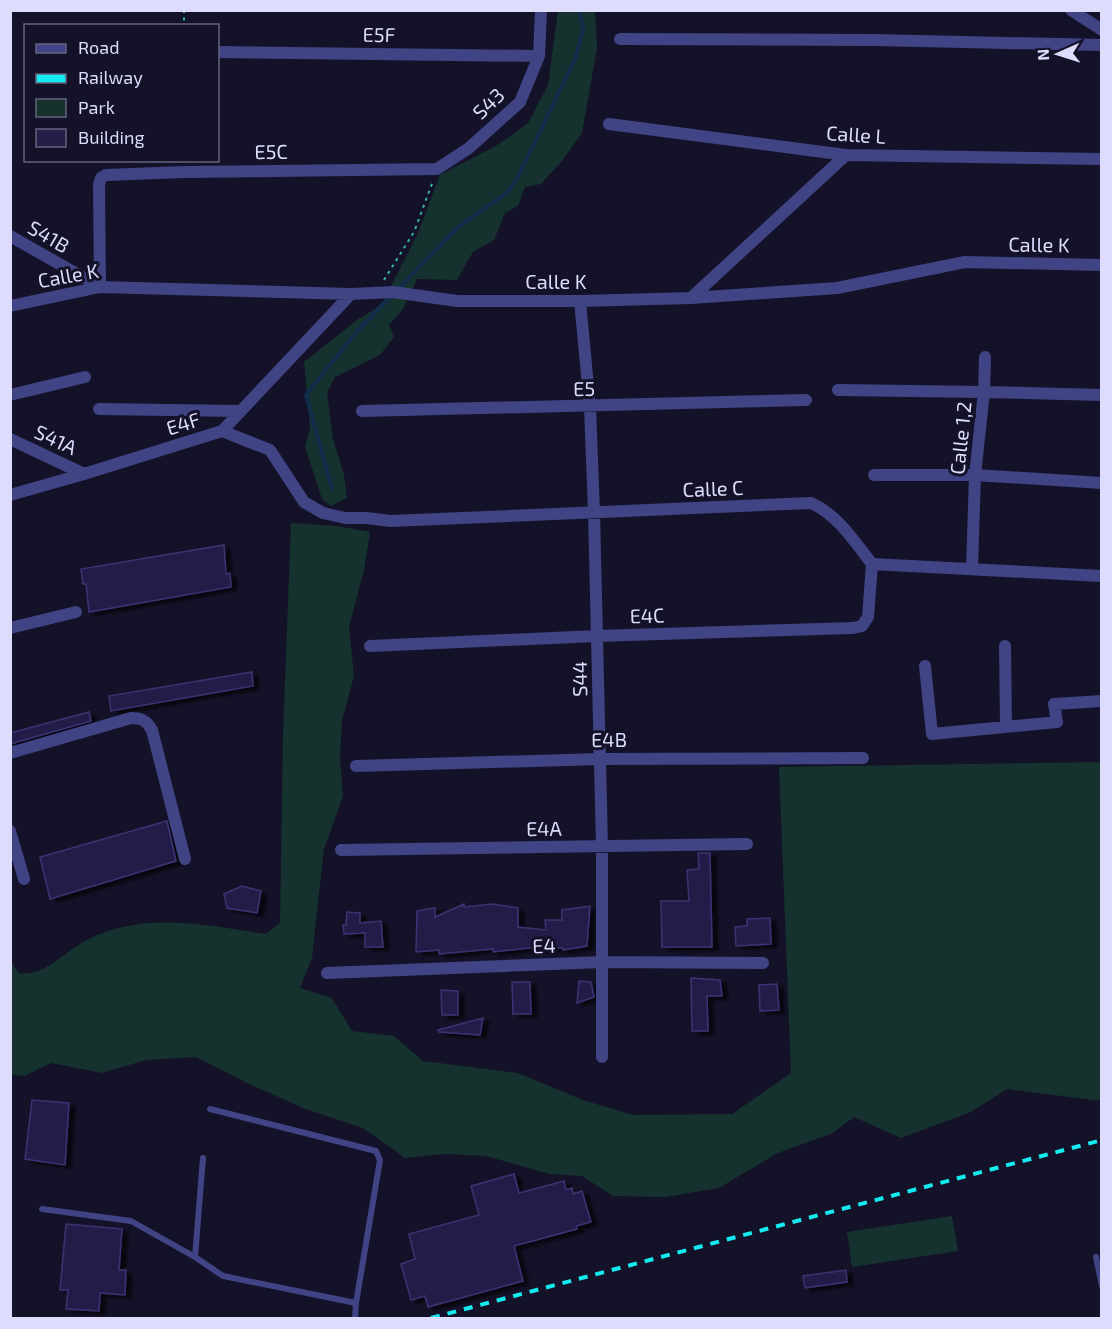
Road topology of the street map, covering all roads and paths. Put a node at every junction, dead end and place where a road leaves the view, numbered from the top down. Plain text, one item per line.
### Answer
1 (541, 10) edge
2 (1071, 10) edge
3 (1101, 30) edge
4 (620, 39) dead end
5 (1101, 45) edge
6 (219, 52) edge
7 (539, 56) junction
8 (609, 124) dead end
9 (846, 155) junction
10 (1101, 159) edge
11 (437, 169) junction
12 (10, 236) edge
13 (1101, 265) edge
14 (100, 287) junction
15 (376, 293) junction
16 (351, 294) junction
17 (691, 298) junction
18 (580, 301) junction
19 (10, 306) edge
20 (986, 357) dead end
21 (85, 377) dead end
22 (838, 390) dead end
23 (984, 392) junction
24 (10, 394) edge
25 (1101, 394) edge
26 (806, 400) dead end
27 (590, 407) junction
28 (99, 409) dead end
29 (240, 411) junction
30 (362, 411) dead end
31 (222, 431) junction
32 (10, 440) edge
33 (84, 474) junction
34 (874, 475) dead end
35 (975, 475) junction
36 (1101, 483) edge
37 (10, 495) edge
38 (594, 512) junction
39 (872, 564) junction
40 (972, 569) junction
41 (1101, 576) edge
42 (76, 612) dead end
43 (10, 628) edge
44 (597, 636) junction
45 (370, 646) dead end
46 (1005, 646) dead end
47 (925, 666) dead end
48 (1101, 701) edge
49 (1006, 727) junction
50 (10, 753) edge
51 (863, 758) dead end
52 (600, 759) junction
53 (356, 766) dead end
54 (10, 831) edge
55 (747, 844) dead end
56 (602, 846) junction
57 (342, 850) dead end
58 (185, 859) dead end
59 (24, 879) dead end
60 (602, 962) junction
61 (763, 963) dead end
62 (327, 973) dead end
63 (602, 1057) dead end
64 (210, 1109) dead end
65 (203, 1158) dead end
66 (42, 1209) dead end
67 (195, 1257) junction
68 (1096, 1257) dead end
69 (1101, 1286) edge
70 (356, 1304) junction
71 (355, 1318) edge

1 - 7 street, S43
2 - 3 street
4 - 5 street
6 - 7 street, E5F
7 - 11 street, S43
8 - 9 street, Calle L
9 - 10 street, Calle L
9 - 17 street
11 - 14 street, E5C
11 - 15 path
12 - 14 street, S41B
13 - 17 street, Calle K
14 - 16 street, Calle K
14 - 19 street, Calle K
15 - 16 street, Calle K
15 - 18 street, Calle K
16 - 29 street, E4F
17 - 18 street, Calle K
18 - 27 street, S44
20 - 23 street
21 - 24 street
22 - 23 street
23 - 25 street, Calle 1,2
23 - 35 street, Calle 1,2
26 - 27 street, E5
27 - 30 street, E5
27 - 38 street, S44
28 - 29 street
29 - 31 street, E4F
31 - 33 street, E4F
31 - 38 street, Calle C
32 - 33 street, S41A
33 - 37 street, E4F
34 - 35 street
35 - 36 street
35 - 40 street, Calle 1,2
38 - 39 street, Calle C
38 - 44 street, S44
39 - 40 street
39 - 44 street, E4C
40 - 41 street
42 - 43 street
44 - 45 street, E4C
44 - 52 street, S44
46 - 49 street
47 - 49 street
48 - 49 street
50 - 58 street
51 - 52 street, E4B
52 - 53 street, E4B
52 - 56 street, S44
54 - 59 street
55 - 56 street, E4A
56 - 57 street, E4A
56 - 60 street, S44
60 - 61 street, E4
60 - 62 street, E4
60 - 63 street, S44
64 - 70 lane
65 - 67 lane
66 - 67 lane
67 - 70 lane
68 - 69 lane
70 - 71 lane

